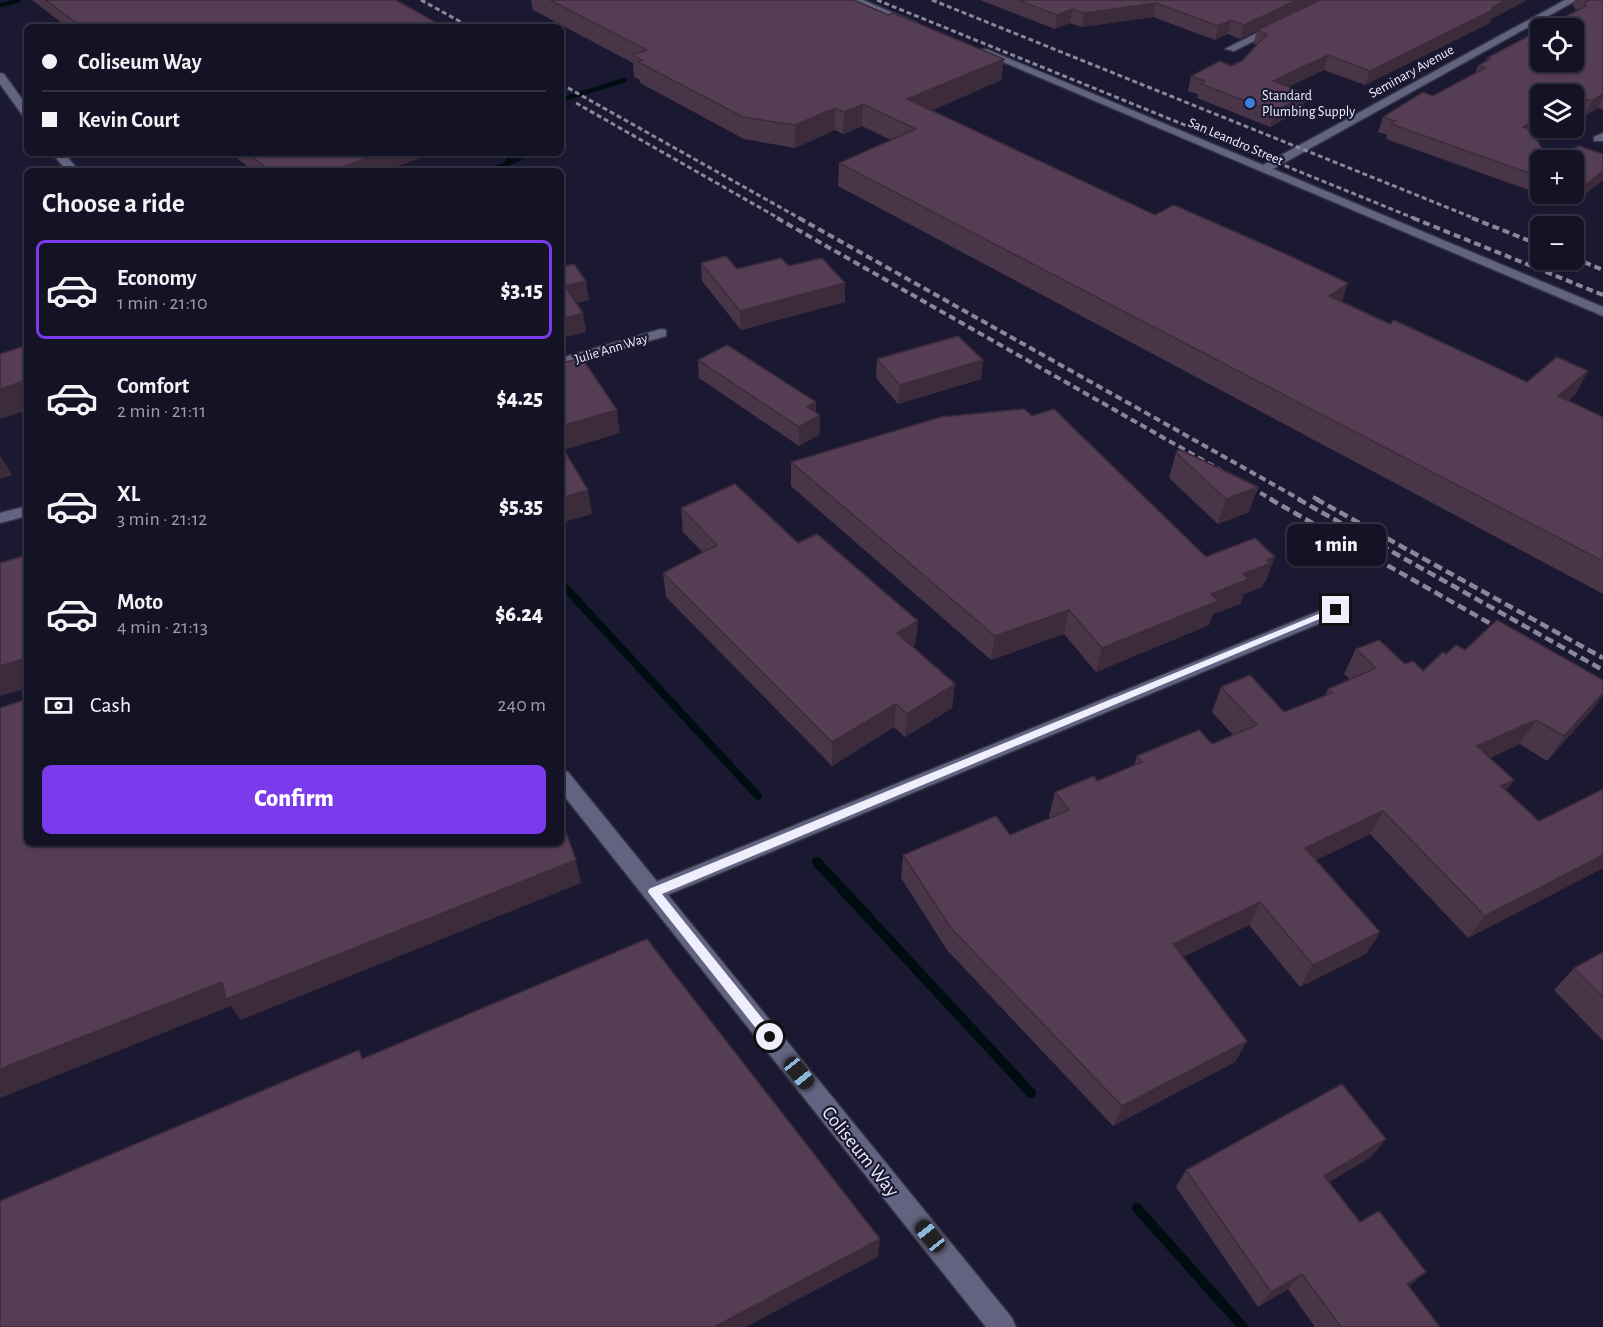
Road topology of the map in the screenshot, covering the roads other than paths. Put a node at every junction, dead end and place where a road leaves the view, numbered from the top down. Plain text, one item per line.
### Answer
1 (855, 0) edge
2 (1572, 0) edge
3 (1293, 20) edge
4 (918, 25) edge
5 (971, 47) edge
6 (1230, 49) dead end
7 (0, 76) edge
8 (24, 110) edge
9 (60, 156) edge
10 (70, 168) edge
11 (1264, 169) junction
12 (1603, 312) edge
13 (661, 333) dead end
14 (564, 362) edge
15 (24, 512) edge
16 (0, 518) edge
17 (1336, 610) dead end
18 (564, 782) edge
19 (653, 892) junction
20 (1003, 1327) edge

1 - 4 street
2 - 11 street, Seminary Avenue
3 - 6 street
5 - 11 street, San Leandro Street
7 - 8 street
9 - 10 street
11 - 12 street, San Leandro Street
13 - 14 street, Julie Ann Way
15 - 16 street
17 - 19 street
18 - 19 street, Coliseum Way
19 - 20 street, Coliseum Way

